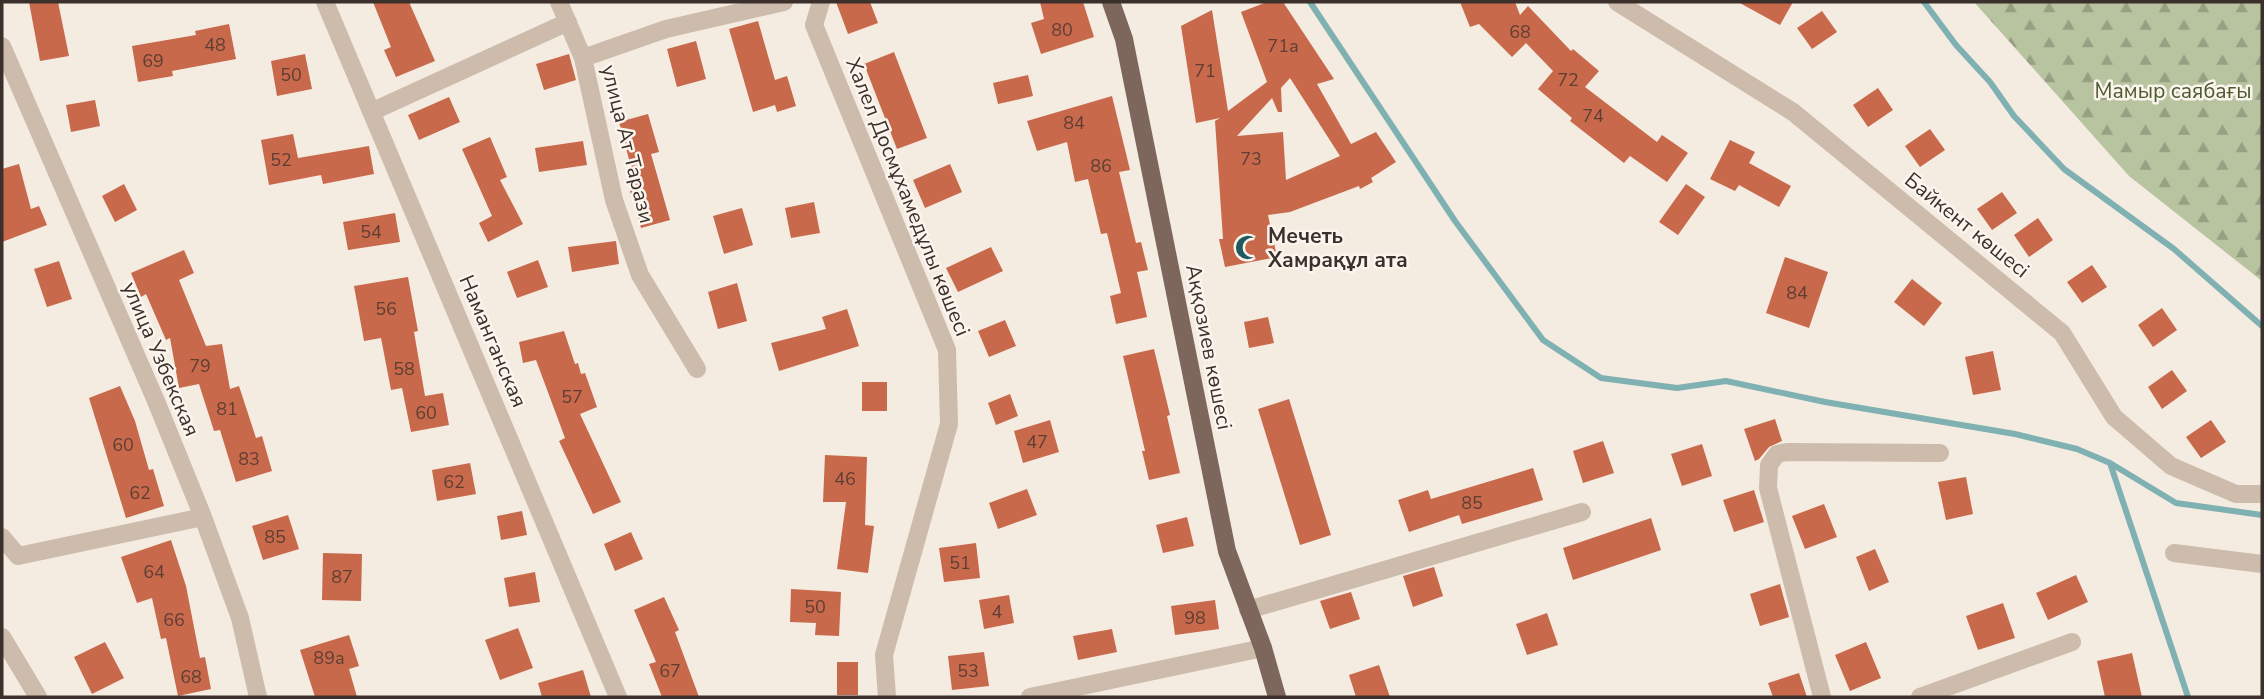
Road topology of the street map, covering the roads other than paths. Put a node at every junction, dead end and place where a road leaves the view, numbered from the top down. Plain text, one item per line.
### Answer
1 (325, 2) edge
2 (559, 2) edge
3 (784, 2) edge
4 (821, 2) edge
5 (1111, 2) edge
6 (1617, 2) edge
7 (568, 22) junction
8 (2, 46) edge
9 (583, 58) junction
10 (371, 112) junction
11 (697, 369) dead end
12 (1940, 453) dead end
13 (2262, 494) edge
14 (1582, 512) dead end
15 (203, 517) junction
16 (2, 537) edge
17 (2174, 553) dead end
18 (2262, 564) edge
19 (1248, 610) junction
20 (2, 637) edge
21 (2072, 642) dead end
22 (1263, 648) junction
23 (38, 697) edge
24 (258, 697) edge
25 (618, 697) edge
26 (887, 697) edge
27 (1030, 697) edge
28 (1277, 697) edge
29 (1822, 697) edge
30 (1920, 697) edge

1 - 10 street, Наманганская
2 - 7 street, улица Ат Тарази
3 - 9 street
4 - 26 street, Халел Досмұхамедұлы көшесі
5 - 19 main road, Аққозиев көшесі
6 - 13 street, Байкент көшесі
7 - 9 street, улица Ат Тарази
7 - 10 street
8 - 15 street, улица Узбекская
9 - 11 street, улица Ат Тарази
10 - 25 street, Наманганская
12 - 29 street
14 - 19 street
15 - 16 street
15 - 24 street, улица Узбекская
17 - 18 street
19 - 22 main road, Аққозиев көшесі
20 - 23 street
21 - 30 street
22 - 27 street
22 - 28 main road, Аққозиев көшесі

